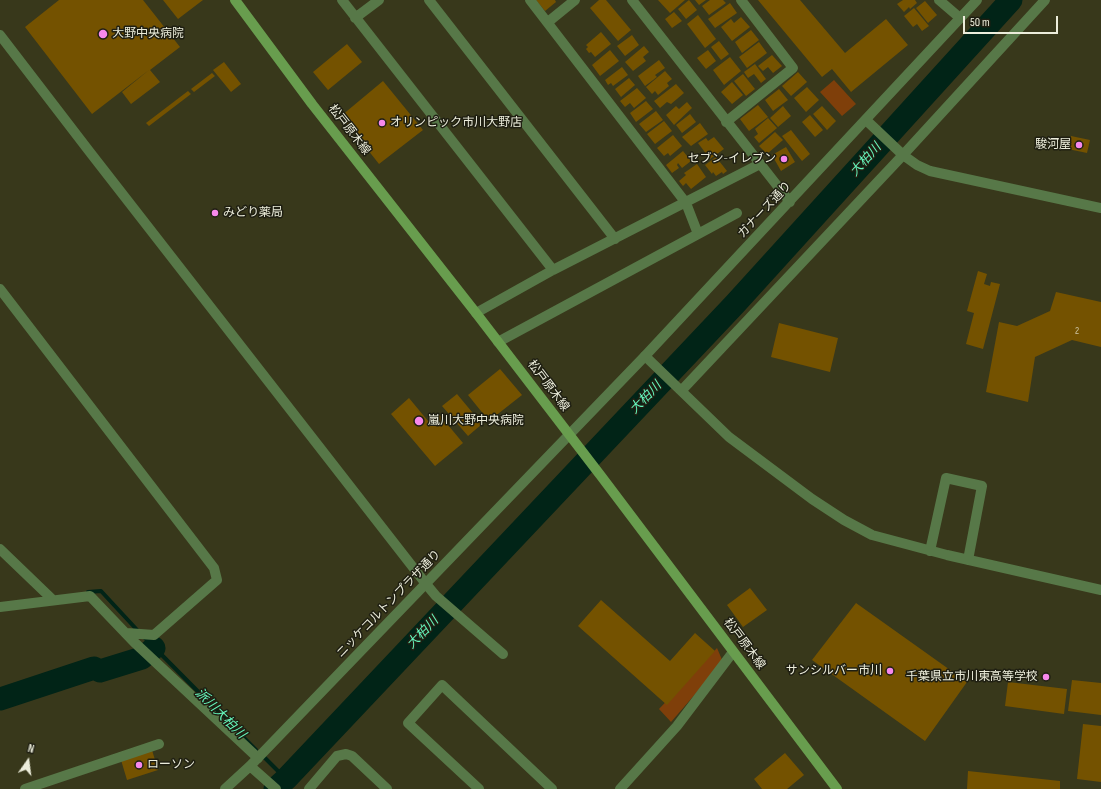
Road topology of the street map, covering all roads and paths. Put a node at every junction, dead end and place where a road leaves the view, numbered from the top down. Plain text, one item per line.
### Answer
1 (235, 0) edge
2 (342, 0) edge
3 (379, 0) edge
4 (430, 0) edge
5 (530, 0) edge
6 (575, 0) edge
7 (632, 0) edge
8 (741, 0) edge
9 (939, 0) edge
10 (977, 0) edge
11 (1045, 0) edge
12 (356, 18) junction
13 (960, 18) junction
14 (548, 22) junction
15 (0, 34) edge
16 (866, 120) junction
17 (726, 122) junction
18 (903, 155) junction
19 (760, 164) junction
20 (790, 202) junction
21 (686, 203) junction
22 (1101, 208) edge
23 (737, 213) dead end
24 (698, 234) junction
25 (615, 239) junction
26 (553, 270) junction
27 (0, 289) edge
28 (476, 313) junction
29 (498, 342) junction
30 (645, 356) junction
31 (682, 390) junction
32 (569, 436) junction
33 (0, 549) edge
34 (930, 551) junction
35 (968, 560) junction
36 (426, 584) junction
37 (1101, 590) edge
38 (53, 600) junction
39 (0, 607) edge
40 (127, 634) junction
41 (733, 652) junction
42 (503, 654) dead end
43 (159, 744) dead end
44 (258, 758) junction
45 (250, 766) junction
46 (25, 789) edge
47 (225, 789) edge
48 (276, 789) edge
49 (308, 789) edge
50 (387, 789) edge
51 (479, 789) edge
52 (552, 789) edge
53 (620, 789) edge
54 (837, 789) edge

1 - 28 main road, 松戸原木線
2 - 12 street
3 - 12 street
4 - 25 street
5 - 14 street
6 - 14 street
7 - 17 street
8 - 17 street
9 - 13 street
10 - 13 street, ガナーズ通り
11 - 18 street
12 - 26 street
13 - 16 street, ガナーズ通り
14 - 21 street
15 - 36 street
16 - 18 street
16 - 20 street, ガナーズ通り
17 - 19 street
18 - 22 street
18 - 31 street
19 - 20 street
19 - 21 street
20 - 30 street, ガナーズ通り
21 - 24 street
21 - 25 street
23 - 24 street
24 - 29 street
25 - 26 street
26 - 28 street
27 - 40 street
28 - 29 main road, 松戸原木線
29 - 32 main road, 松戸原木線
30 - 31 street
30 - 32 street, ガナーズ通り
31 - 34 street
32 - 36 street, ニッケコルトンプラザ通り
32 - 41 main road, 松戸原木線
33 - 38 street
34 - 35 street
34 - 35 street
35 - 37 street
36 - 42 street
36 - 44 street, ニッケコルトンプラザ通り
38 - 39 street
38 - 40 street
40 - 44 street
41 - 53 street
41 - 54 main road, 松戸原木線
43 - 46 street
44 - 45 street, ニッケコルトンプラザ通り
45 - 47 street, ニッケコルトンプラザ通り
45 - 48 street
49 - 50 street
51 - 52 street

